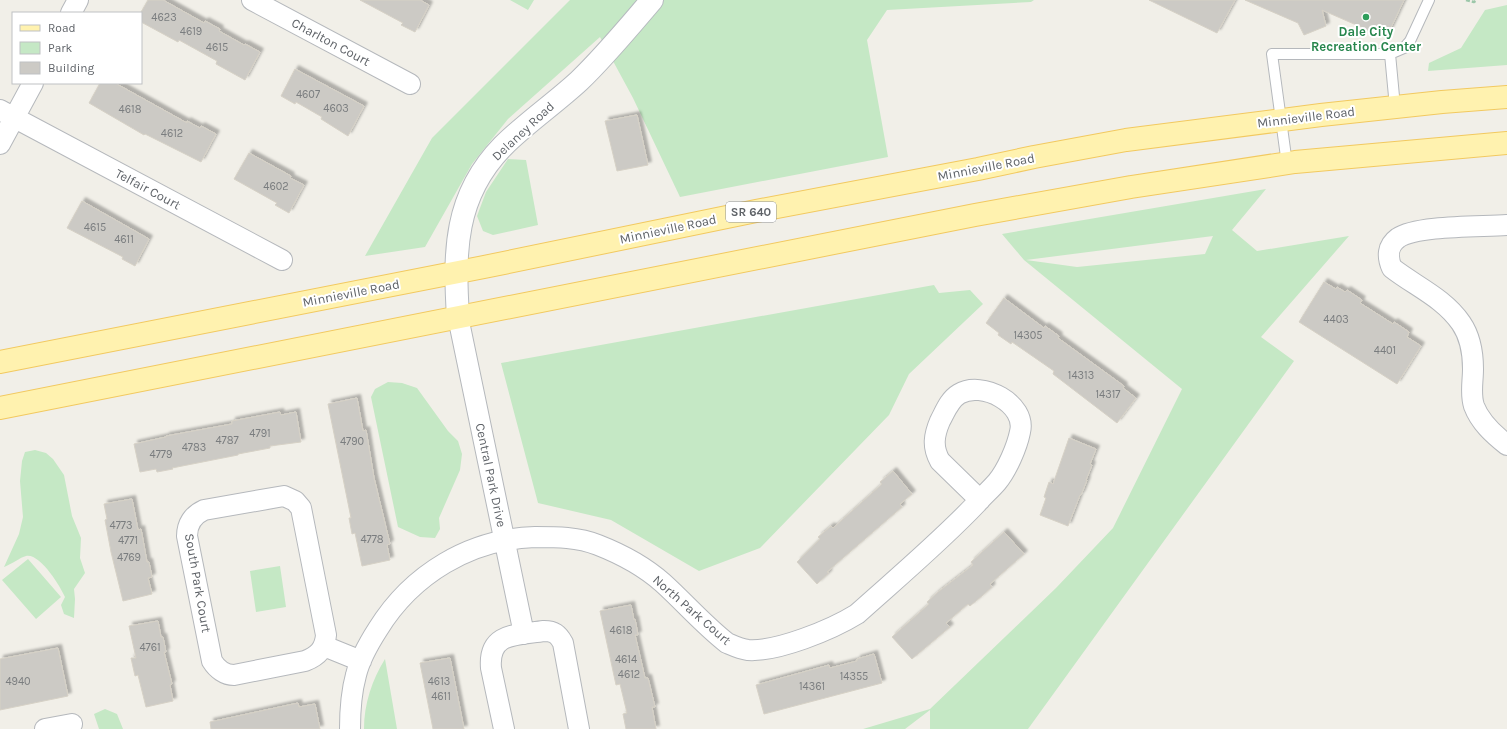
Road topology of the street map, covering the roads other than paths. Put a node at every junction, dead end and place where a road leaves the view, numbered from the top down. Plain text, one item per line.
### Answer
1 (78, 0) edge
2 (252, 0) edge
3 (652, 0) edge
4 (1429, 0) edge
5 (72, 12) edge
6 (1390, 54) junction
7 (32, 84) edge
8 (410, 84) dead end
9 (1507, 97) edge
10 (1394, 107) junction
11 (7, 114) edge
12 (1281, 120) junction
13 (1507, 143) edge
14 (0, 144) edge
15 (1287, 164) junction
16 (1507, 225) edge
17 (282, 260) dead end
18 (455, 272) junction
19 (458, 317) junction
20 (0, 362) edge
21 (0, 408) edge
22 (1507, 445) edge
23 (980, 500) junction
24 (504, 540) junction
25 (524, 634) junction
26 (324, 646) junction
27 (361, 661) junction
28 (72, 724) dead end
29 (45, 729) edge
30 (350, 729) edge
31 (504, 729) edge
32 (579, 729) edge

1 - 5 street
2 - 8 street, Charlton Court
3 - 18 street, Delaney Road
4 - 6 lane
6 - 10 lane
6 - 12 lane
7 - 11 street
9 - 10 main road, Minnieville Road / SR 640
10 - 12 main road, Minnieville Road / SR 640
11 - 14 street
11 - 17 street, Telfair Court
12 - 15 lane
12 - 18 main road, Minnieville Road / SR 640
13 - 15 main road
15 - 19 main road
16 - 22 street
18 - 19 street, Delaney Road
18 - 20 main road, Minnieville Road / SR 640
19 - 21 main road
19 - 24 street, Central Park Drive
23 - 23 street, North Park Court
23 - 24 street, North Park Court
24 - 25 street, Central Park Drive
24 - 27 street
25 - 31 street
25 - 32 street
26 - 26 street, South Park Court
26 - 27 street
27 - 30 street
28 - 29 street

